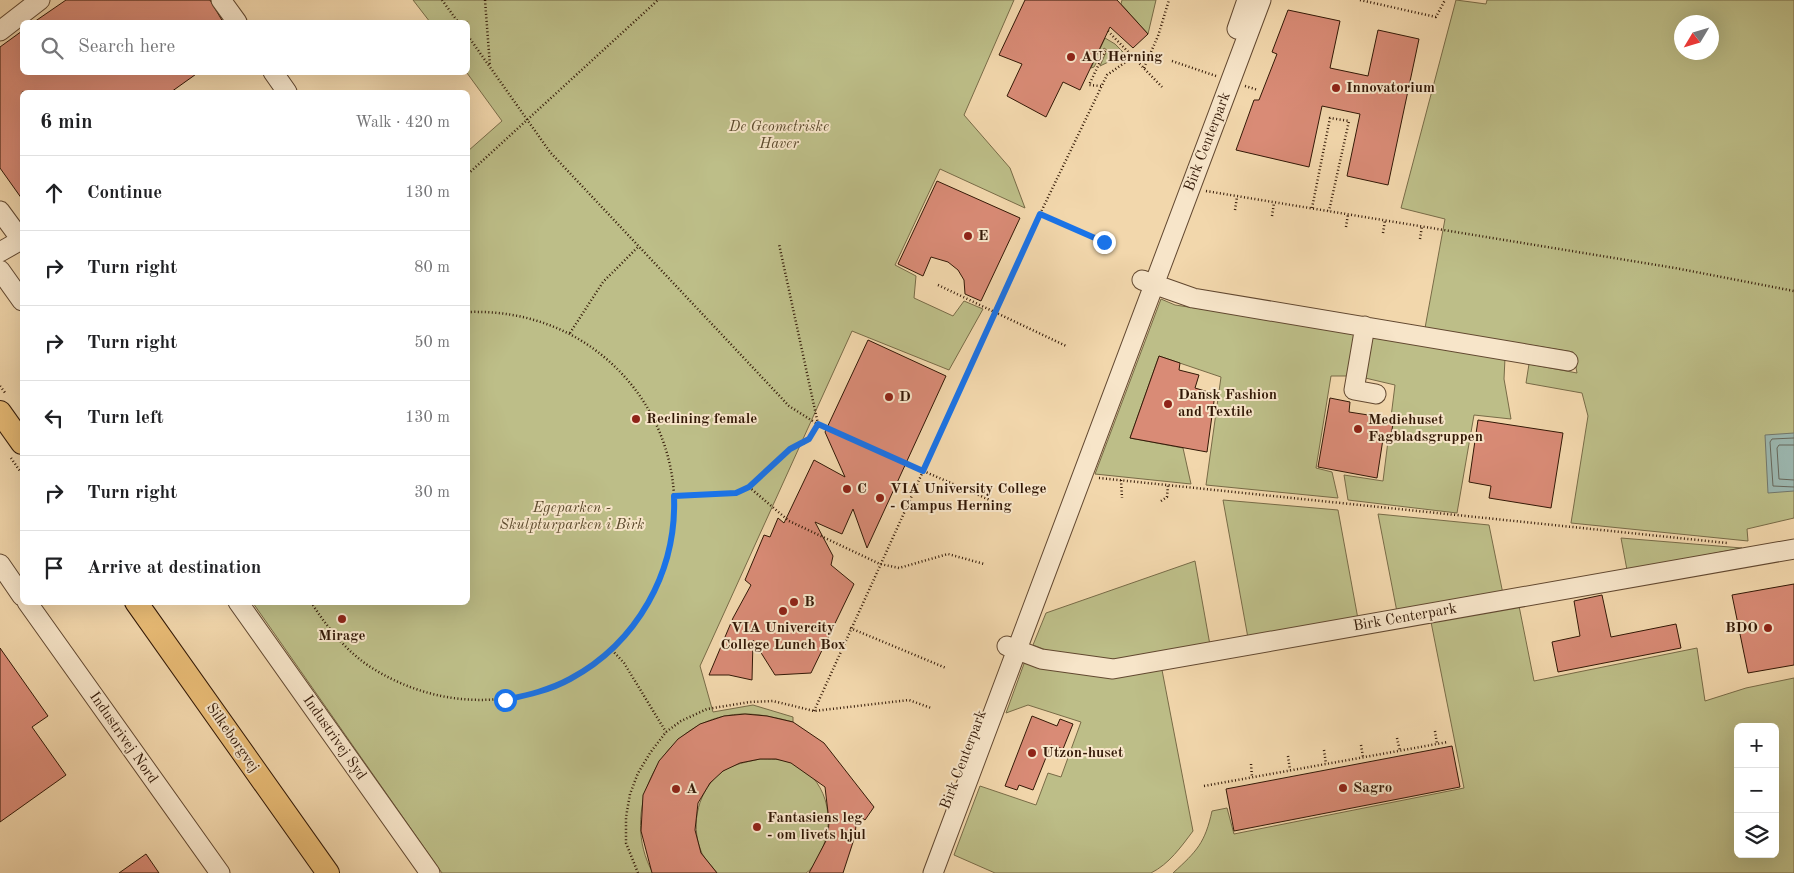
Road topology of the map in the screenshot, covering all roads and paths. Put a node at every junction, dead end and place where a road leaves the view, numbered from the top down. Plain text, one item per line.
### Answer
1 (40, 0) edge
2 (221, 0) edge
3 (442, 0) edge
4 (485, 0) edge
5 (658, 0) edge
6 (1169, 0) edge
7 (1247, 0) edge
8 (1261, 0) edge
9 (1360, 0) edge
10 (1445, 0) edge
11 (236, 20) edge
12 (457, 20) edge
13 (1108, 30) dead end
14 (0, 31) edge
15 (470, 39) edge
16 (1106, 49) dead end
17 (1134, 57) junction
18 (490, 67) junction
19 (1144, 68) junction
20 (275, 75) edge
21 (1102, 86) junction
22 (1162, 87) dead end
23 (286, 90) edge
24 (528, 120) junction
25 (470, 172) edge
26 (1190, 189) junction
27 (1237, 196) junction
28 (1274, 202) junction
29 (1312, 208) junction
30 (1235, 210) dead end
31 (0, 211) edge
32 (1329, 211) junction
33 (1040, 214) junction
34 (1348, 214) junction
35 (1272, 216) dead end
36 (1385, 220) junction
37 (1346, 226) dead end
38 (1422, 226) junction
39 (1382, 233) dead end
40 (20, 237) edge
41 (1420, 239) dead end
42 (20, 241) edge
43 (1104, 242) dead end
44 (779, 244) dead end
45 (638, 247) junction
46 (0, 252) edge
47 (0, 270) edge
48 (1148, 282) junction
49 (938, 285) dead end
50 (1794, 291) edge
51 (20, 299) edge
52 (470, 312) edge
53 (995, 313) junction
54 (1364, 326) junction
55 (569, 334) junction
56 (1066, 346) dead end
57 (1568, 360) dead end
58 (1376, 394) dead end
59 (0, 410) edge
60 (818, 424) junction
61 (19, 437) edge
62 (923, 471) junction
63 (1082, 476) junction
64 (1121, 480) junction
65 (1168, 485) junction
66 (749, 487) junction
67 (674, 496) junction
68 (1122, 498) dead end
69 (1160, 501) dead end
70 (1006, 507) dead end
71 (1735, 544) dead end
72 (1794, 549) edge
73 (0, 564) edge
74 (880, 564) junction
75 (984, 564) dead end
76 (20, 593) edge
77 (29, 605) edge
78 (138, 605) edge
79 (240, 605) edge
80 (313, 605) edge
81 (850, 628) junction
82 (1012, 648) junction
83 (612, 650) junction
84 (946, 668) dead end
85 (931, 708) dead end
86 (814, 711) junction
87 (1435, 731) dead end
88 (666, 732) junction
89 (1397, 738) dead end
90 (1448, 742) dead end
91 (1437, 744) junction
92 (1361, 745) dead end
93 (1324, 750) dead end
94 (1400, 751) junction
95 (1288, 756) dead end
96 (1363, 757) junction
97 (1251, 764) dead end
98 (1326, 764) junction
99 (1290, 770) junction
100 (1252, 777) junction
101 (1204, 786) dead end
102 (934, 861) edge
103 (220, 873) edge
104 (328, 873) edge
105 (430, 873) edge
106 (638, 873) edge
107 (921, 873) edge

1 - 14 street
2 - 11 street
3 - 12 path
4 - 18 path
5 - 24 path
6 - 19 path
7 - 48 street, Birk Centerpark
8 - 26 street, Birk Centerpark
9 - 10 path
13 - 17 path
15 - 18 path
16 - 21 path
17 - 19 path
17 - 21 path
18 - 24 path
19 - 22 path
20 - 23 street
21 - 33 path
24 - 25 path
24 - 45 path
26 - 27 path
26 - 48 street, Birk Centerpark
27 - 28 path
27 - 30 path
28 - 29 path
28 - 35 path
29 - 32 path
29 - 32 path
31 - 40 street
32 - 34 path
33 - 43 path
33 - 53 path
34 - 36 path
34 - 37 path
36 - 38 path
36 - 39 path
38 - 41 path
38 - 50 path
42 - 46 street
44 - 60 path
45 - 55 path
45 - 60 path
47 - 51 street
48 - 54 street
48 - 63 street, Birk Centerpark
48 - 82 street, Birk Centerpark
49 - 53 path
52 - 55 path
53 - 56 path
53 - 62 path
54 - 57 street
54 - 58 street
55 - 67 path
59 - 61 main road
60 - 62 path
60 - 66 path
62 - 70 path
62 - 74 path
63 - 64 path
63 - 82 street, Birk Centerpark
64 - 65 path
64 - 68 path
65 - 69 path
65 - 71 path
66 - 67 path
66 - 74 path
67 - 83 path
72 - 82 street, Birk Centerpark
73 - 76 street
74 - 75 path
74 - 81 path
77 - 103 street, Industrivej Nord
78 - 104 main road, Silkeborgvej
79 - 105 street, Industrivej Syd
80 - 83 path
81 - 84 path
81 - 86 path
82 - 102 street, Birk Centerpark
83 - 88 path
85 - 86 path
86 - 88 path
87 - 91 path
88 - 106 path
89 - 94 path
90 - 91 path
91 - 94 path
92 - 96 path
93 - 98 path
94 - 96 path
95 - 99 path
96 - 98 path
97 - 100 path
98 - 99 path
99 - 100 path
100 - 101 path
102 - 107 street, Birk Centerpark

